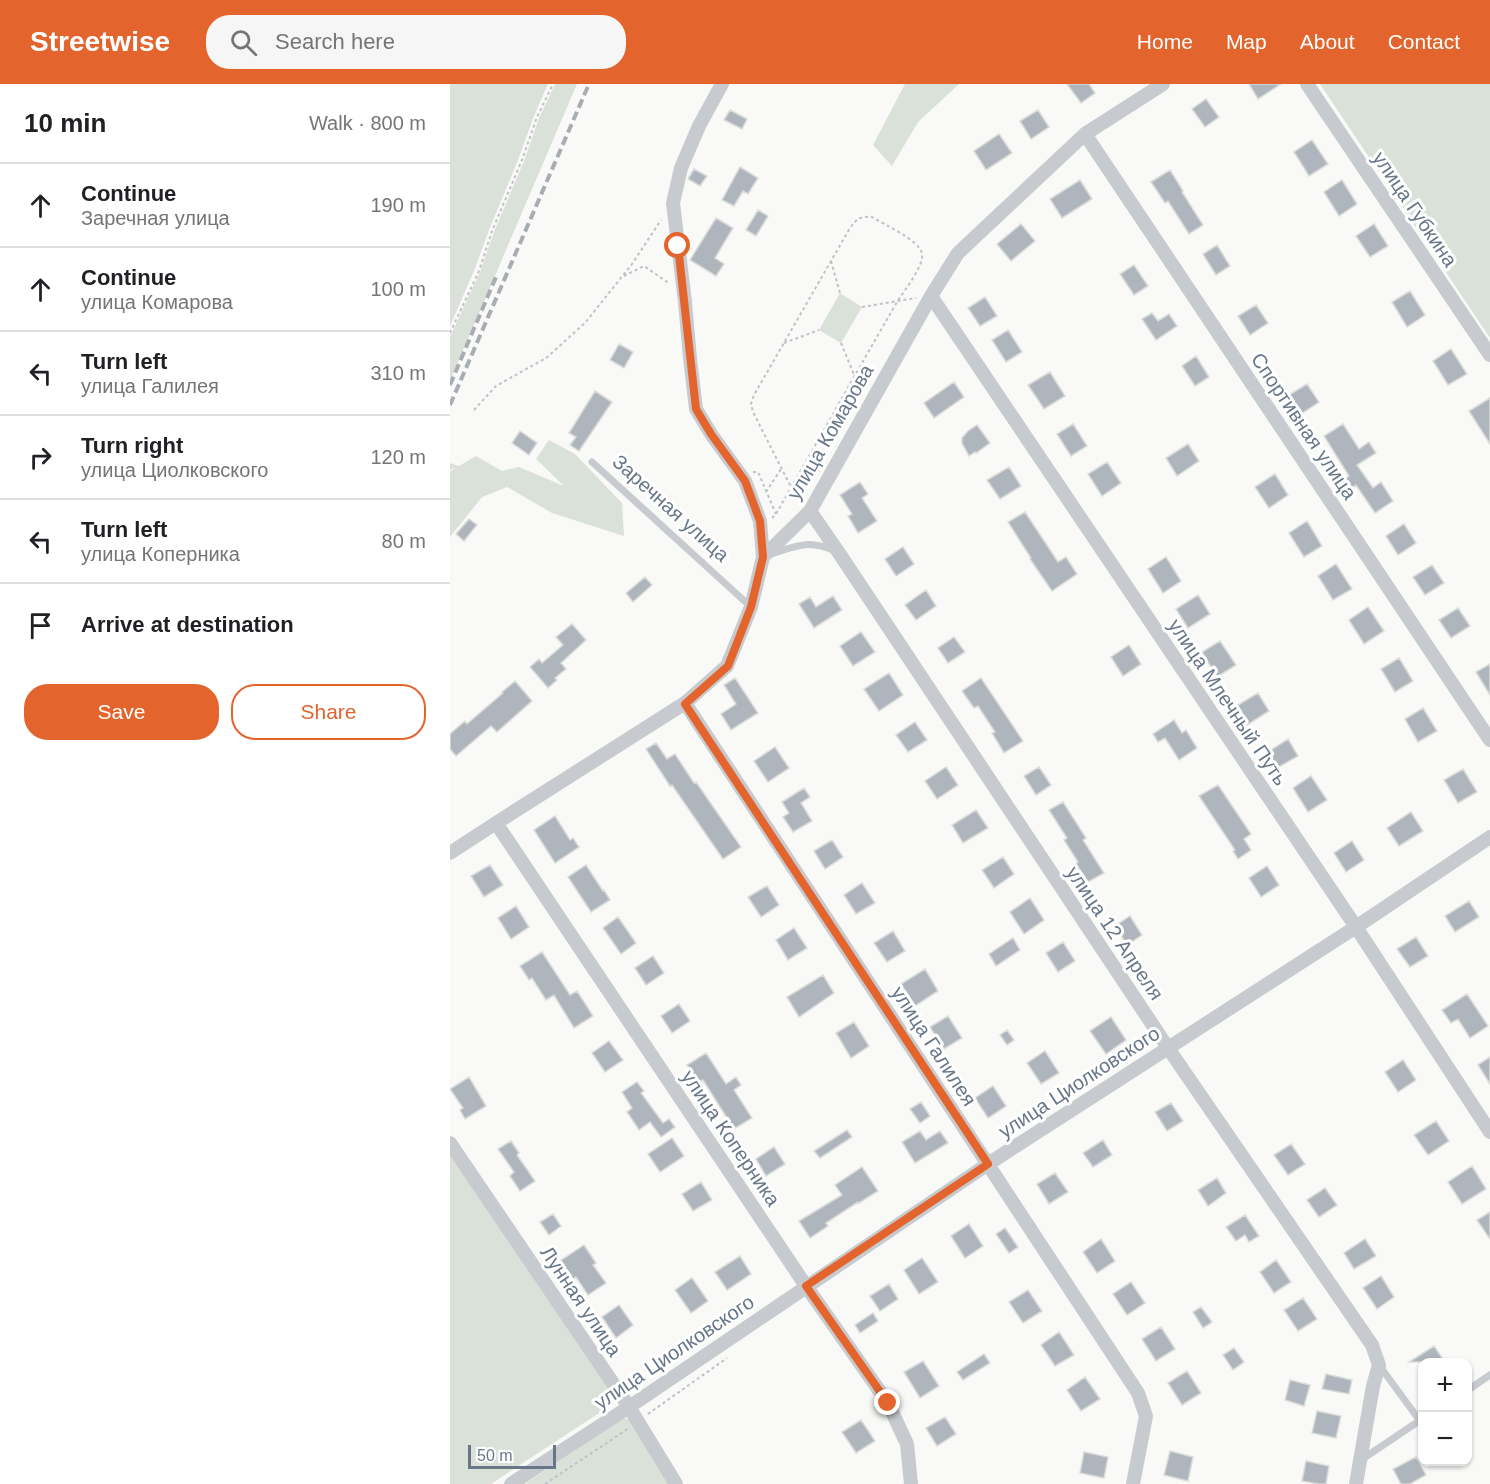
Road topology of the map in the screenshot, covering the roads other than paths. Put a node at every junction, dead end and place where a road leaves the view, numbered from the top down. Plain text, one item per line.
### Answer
1 (722, 84) edge
2 (1163, 84) edge
3 (1307, 84) edge
4 (1085, 134) junction
5 (931, 296) junction
6 (1490, 355) edge
7 (592, 462) dead end
8 (810, 511) junction
9 (839, 553) junction
10 (763, 557) junction
11 (751, 607) junction
12 (685, 704) junction
13 (1490, 740) edge
14 (496, 823) junction
15 (1490, 837) edge
16 (450, 853) edge
17 (1356, 927) junction
18 (1168, 1048) junction
19 (1490, 1131) edge
20 (450, 1143) edge
21 (988, 1164) junction
22 (806, 1286) junction
23 (1379, 1365) junction
24 (1490, 1375) edge
25 (1472, 1387) edge
26 (629, 1407) junction
27 (1418, 1416) edge
28 (1418, 1422) edge
29 (1360, 1460) junction
30 (511, 1484) edge
31 (676, 1484) edge
32 (911, 1484) edge
33 (1133, 1484) edge
34 (1356, 1484) edge

1 - 10 street, Заречная улица
2 - 4 street, улица Комарова
3 - 6 street, улица Губкина
4 - 5 street, улица Комарова
4 - 13 street, Спортивная улица
5 - 8 street, улица Комарова
5 - 17 street, улица Млечный Путь
7 - 11 lane, Заречная улица
8 - 9 street, улица 12 Апреля
8 - 10 street, улица Комарова
9 - 10 lane
9 - 18 street, улица 12 Апреля
10 - 11 street
11 - 12 street
12 - 14 street
12 - 21 street, улица Галилея
14 - 16 street
14 - 22 street, улица Коперника
15 - 17 street, улица Циолковского
17 - 18 street, улица Циолковского
17 - 19 street, улица Млечный Путь
18 - 21 street, улица Циолковского
18 - 23 street, улица 12 Апреля
20 - 26 street, Лунная улица
21 - 22 street, улица Циолковского
21 - 33 street, улица Галилея
22 - 26 street, улица Циолковского
22 - 32 street, улица Коперника
23 - 27 lane
23 - 29 street
24 - 25 lane
26 - 30 street, улица Циолковского
26 - 31 street, Лунная улица
28 - 29 lane
29 - 34 street

